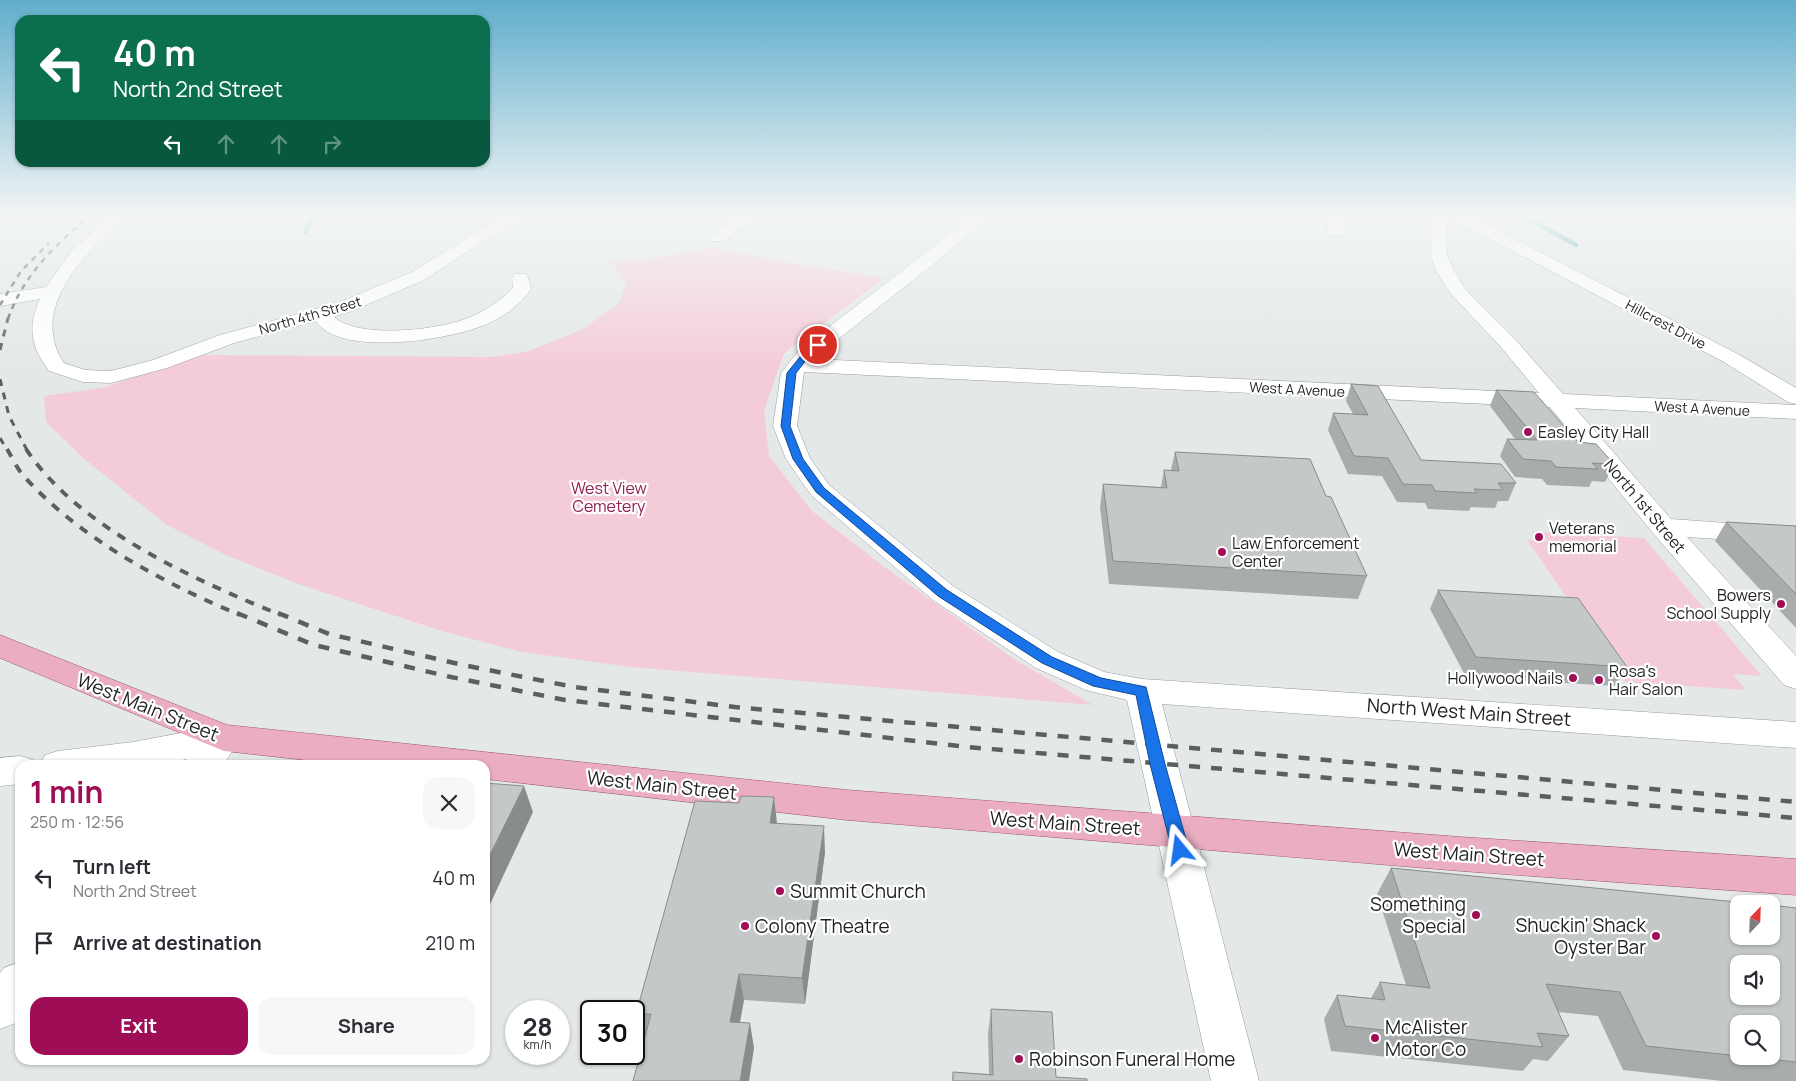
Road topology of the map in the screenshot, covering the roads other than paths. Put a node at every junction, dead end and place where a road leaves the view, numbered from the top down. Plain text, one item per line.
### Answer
1 (73, 264) edge
2 (436, 264) edge
3 (922, 264) edge
4 (1442, 264) edge
5 (1551, 264) edge
6 (521, 278) dead end
7 (53, 290) junction
8 (0, 300) edge
9 (325, 312) junction
10 (798, 365) junction
11 (1796, 397) edge
12 (1558, 401) junction
13 (1796, 412) edge
14 (1663, 527) junction
15 (1796, 536) edge
16 (0, 646) edge
17 (1796, 677) edge
18 (1142, 691) junction
19 (1796, 735) edge
20 (224, 738) junction
21 (100, 760) edge
22 (206, 760) edge
23 (433, 760) edge
24 (490, 767) edge
25 (15, 770) edge
26 (0, 772) edge
27 (1175, 831) junction
28 (1796, 877) edge
29 (15, 989) edge
30 (0, 1007) edge
31 (1235, 1081) edge

1 - 7 street, North 4th Street
2 - 9 street, North 4th Street
3 - 10 street
4 - 12 street, North 1st Street
5 - 11 street, Hillcrest Drive
6 - 9 street
7 - 8 street
7 - 9 street, North 4th Street
10 - 12 street, West A Avenue
10 - 18 street, North West Main Street
12 - 13 street, West A Avenue
12 - 14 street, North 1st Street
14 - 15 street
14 - 17 street, North 1st Street
16 - 20 main road, West Main Street
18 - 19 street, North West Main Street
18 - 27 street
20 - 21 street
20 - 22 street
20 - 23 main road, West Main Street
24 - 27 main road, West Main Street
25 - 26 street
27 - 28 main road, West Main Street
27 - 31 street
29 - 30 street

